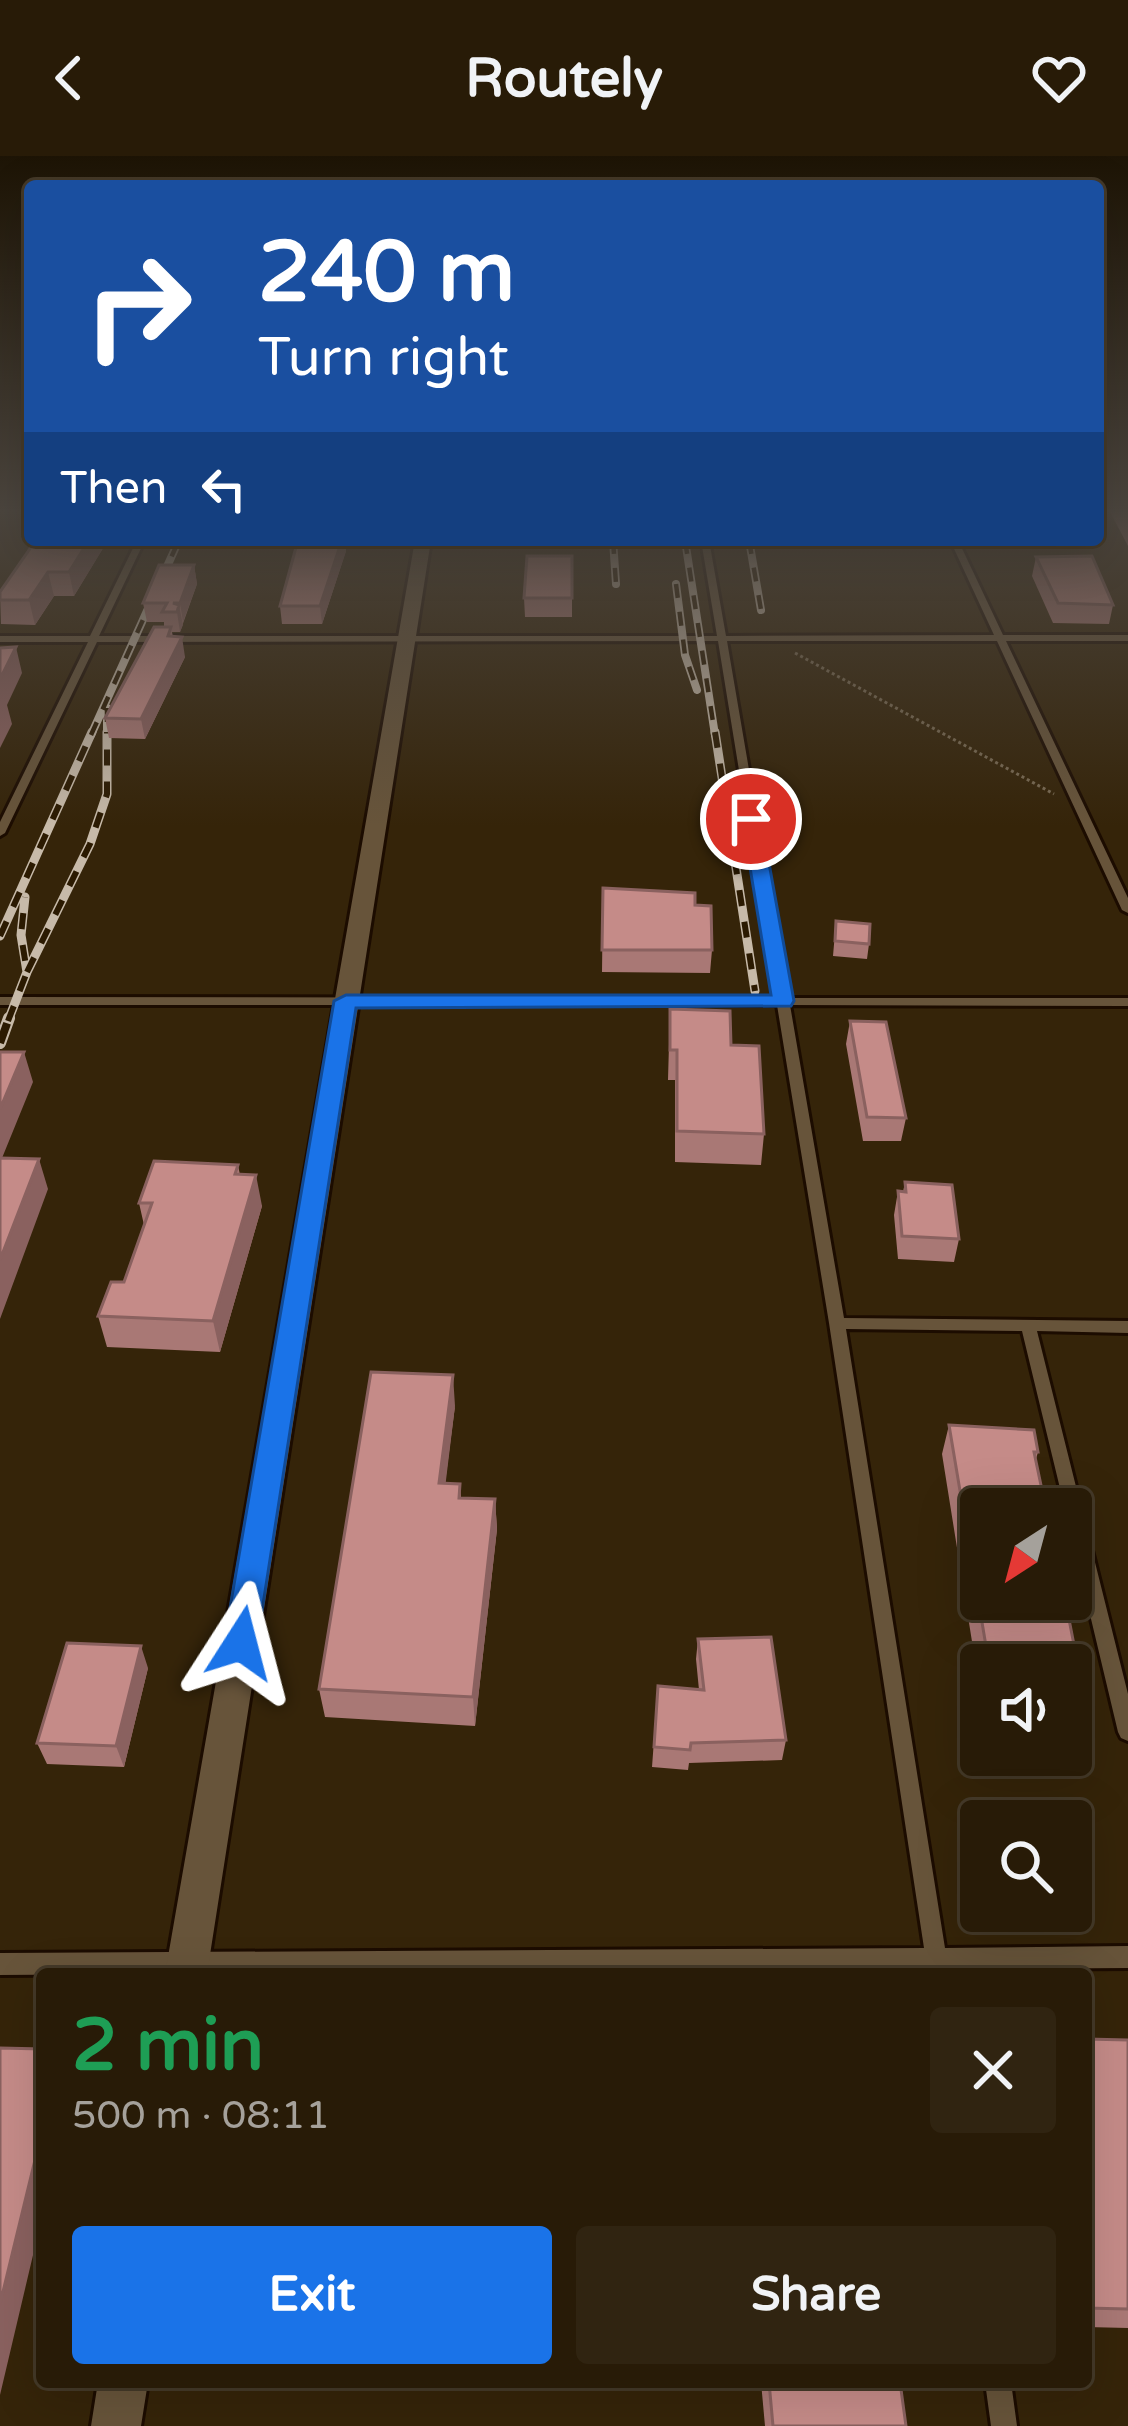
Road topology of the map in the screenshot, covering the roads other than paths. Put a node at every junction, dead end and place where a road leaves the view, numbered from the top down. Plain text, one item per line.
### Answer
1 (106, 614) edge
2 (409, 614) edge
3 (716, 614) edge
4 (989, 614) edge
5 (999, 636) junction
6 (719, 637) junction
7 (405, 638) junction
8 (1128, 638) edge
9 (0, 639) edge
10 (93, 640) junction
11 (0, 833) edge
12 (1128, 910) edge
13 (0, 1001) edge
14 (346, 1001) junction
15 (783, 1001) junction
16 (1128, 1002) edge
17 (837, 1323) junction
18 (1028, 1325) junction
19 (1128, 1327) edge
20 (1128, 1732) edge
21 (1128, 1957) edge
22 (0, 1964) edge
23 (938, 1966) edge
24 (150, 1968) edge
25 (187, 1968) edge
26 (437, 1968) edge
27 (122, 2388) edge
28 (999, 2388) edge
29 (116, 2426) edge
30 (1004, 2426) edge

1 - 10 lane
2 - 7 street
3 - 6 lane
4 - 5 lane
5 - 6 lane
5 - 8 lane
5 - 12 lane
6 - 7 lane
6 - 15 lane
7 - 10 lane
7 - 14 street
9 - 10 lane
10 - 11 lane
13 - 14 lane
14 - 15 lane
14 - 25 street
15 - 16 lane
15 - 17 lane
17 - 18 lane
17 - 23 lane
18 - 19 lane
18 - 20 lane
21 - 23 lane
22 - 24 lane
23 - 26 lane
27 - 29 street
28 - 30 lane

